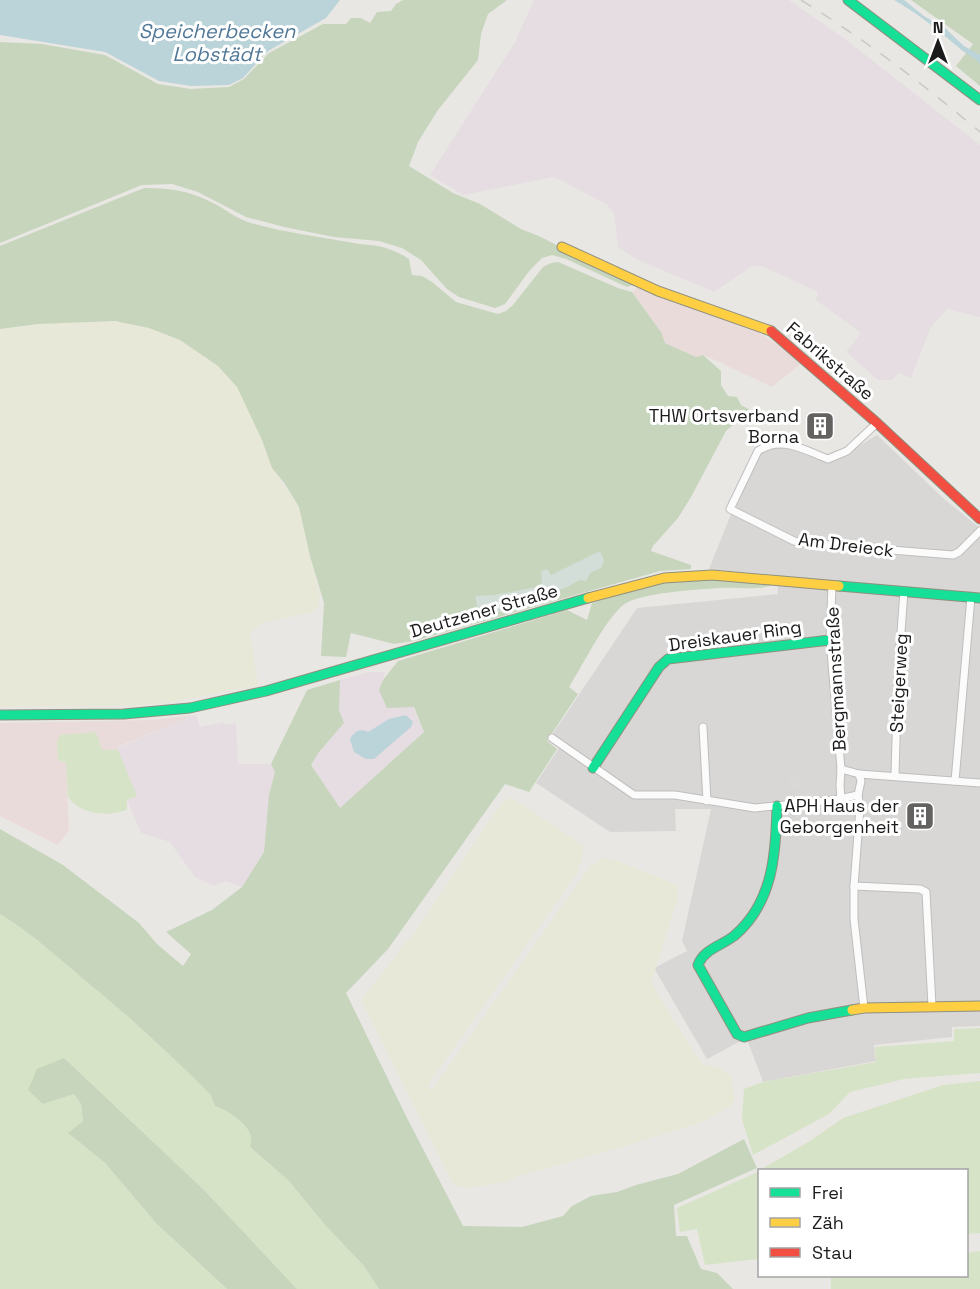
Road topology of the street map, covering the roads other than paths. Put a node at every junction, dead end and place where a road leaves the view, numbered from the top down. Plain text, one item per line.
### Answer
1 (848, 0) edge
2 (980, 100) edge
3 (562, 247) dead end
4 (877, 423) junction
5 (980, 519) edge
6 (980, 531) edge
7 (832, 585) junction
8 (904, 591) junction
9 (975, 598) edge
10 (830, 640) junction
11 (0, 715) edge
12 (703, 727) dead end
13 (552, 738) dead end
14 (593, 768) junction
15 (842, 769) junction
16 (859, 774) junction
17 (895, 775) junction
18 (955, 781) junction
19 (980, 783) edge
20 (858, 795) junction
21 (842, 799) junction
22 (707, 801) junction
23 (777, 806) junction
24 (854, 886) junction
25 (932, 1006) junction
26 (980, 1006) edge
27 (864, 1008) junction

1 - 2 street
3 - 4 street, Fabrikstraße
4 - 5 street, Fabrikstraße
4 - 6 street, Am Dreieck
7 - 8 street, Deutzener Straße
7 - 10 street, Bergmannstraße
7 - 11 street, Deutzener Straße
8 - 9 street, Deutzener Straße
8 - 17 street, Steigerweg
9 - 18 street
10 - 14 street, Dreiskauer Ring
10 - 15 street, Bergmannstraße
12 - 22 street
13 - 14 street
14 - 22 street
15 - 16 street, Bergmannstraße
15 - 21 street
16 - 17 street
16 - 20 street, Bergmannstraße
17 - 18 street
18 - 19 street
20 - 21 street
20 - 24 street, Bergmannstraße
21 - 23 street
22 - 23 street
23 - 27 street
24 - 25 street
24 - 27 street, Bergmannstraße
25 - 26 street
25 - 27 street

